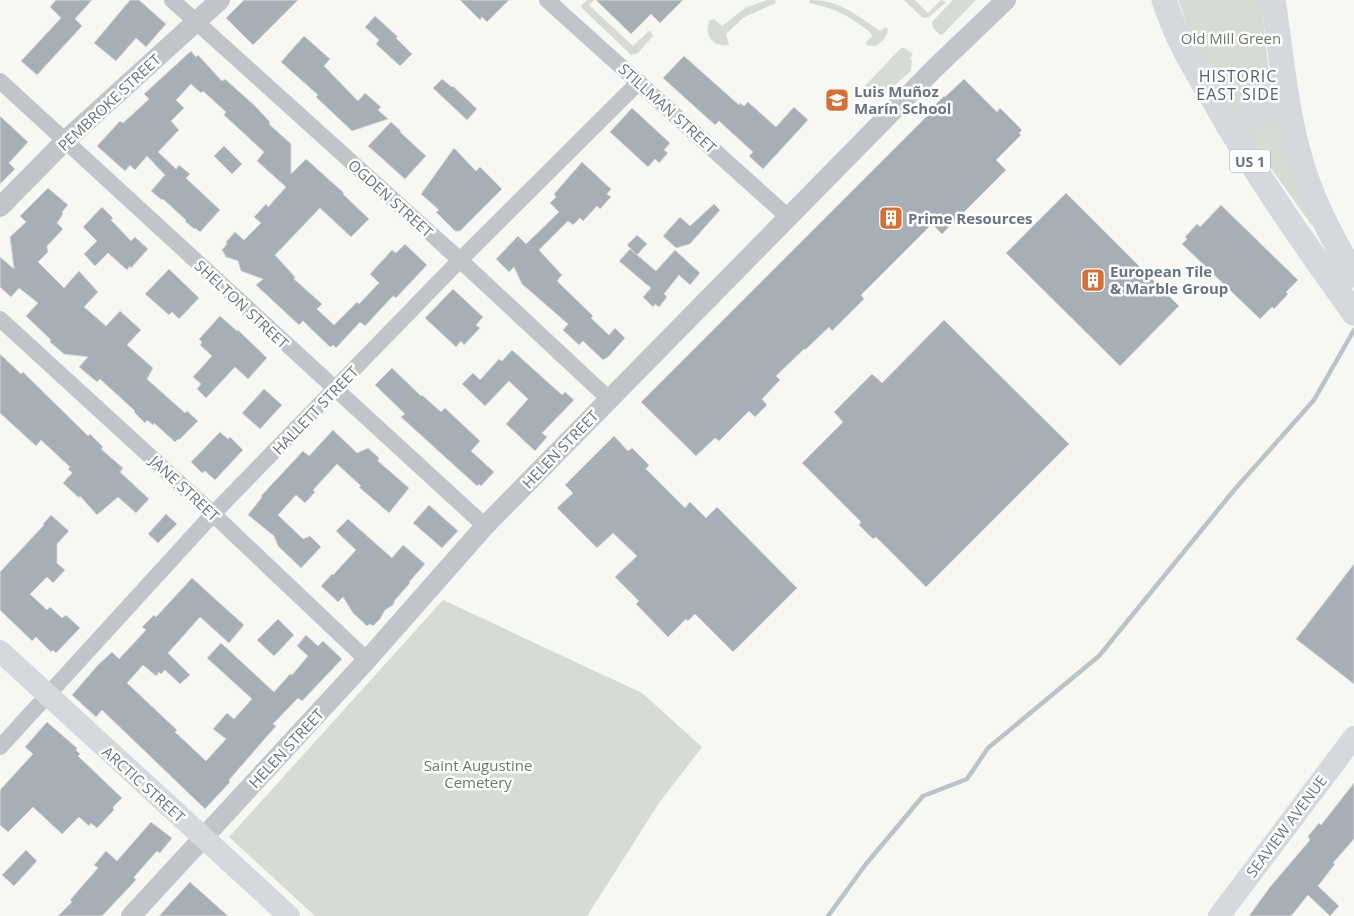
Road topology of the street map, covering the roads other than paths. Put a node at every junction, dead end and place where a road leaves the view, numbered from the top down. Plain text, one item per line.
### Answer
1 (172, 0) edge
2 (220, 0) edge
3 (547, 0) edge
4 (1006, 0) edge
5 (1164, 0) edge
6 (1273, 0) edge
7 (196, 23) junction
8 (0, 81) edge
9 (639, 82) junction
10 (1288, 99) junction
11 (1228, 126) junction
12 (65, 141) junction
13 (0, 207) edge
14 (788, 217) junction
15 (460, 260) junction
16 (1354, 275) edge
17 (1354, 313) edge
18 (0, 319) edge
19 (335, 389) junction
20 (609, 399) junction
21 (213, 514) junction
22 (485, 526) junction
23 (0, 652) edge
24 (367, 660) junction
25 (47, 695) junction
26 (1354, 736) edge
27 (0, 747) edge
28 (203, 837) junction
29 (131, 916) edge
30 (289, 916) edge
31 (1219, 916) edge

1 - 7 street, OGDEN STREET
2 - 7 street, PEMBROKE STREET
3 - 9 street, STILLMAN STREET
4 - 14 street, HELEN STREET
5 - 11 main road, US 1
6 - 10 main road
7 - 12 street, PEMBROKE STREET
7 - 15 street, OGDEN STREET
8 - 12 street, SHELTON STREET
9 - 14 street, STILLMAN STREET
9 - 15 street, HALLETT STREET
10 - 11 main road
10 - 16 main road
11 - 17 main road, US 1
12 - 13 street, PEMBROKE STREET
12 - 19 street, SHELTON STREET
14 - 20 street, HELEN STREET
15 - 19 street, HALLETT STREET
15 - 20 street, OGDEN STREET
18 - 21 street, JANE STREET
19 - 21 street, HALLETT STREET
19 - 22 street, SHELTON STREET
20 - 22 street, HELEN STREET
21 - 24 street, JANE STREET
21 - 25 street, HALLETT STREET
22 - 24 street, HELEN STREET
23 - 25 main road, ARCTIC STREET
24 - 28 street, HELEN STREET
25 - 27 street, HALLETT STREET
25 - 28 main road, ARCTIC STREET
26 - 31 main road, SEAVIEW AVENUE
28 - 29 street, HELEN STREET
28 - 30 main road, ARCTIC STREET

